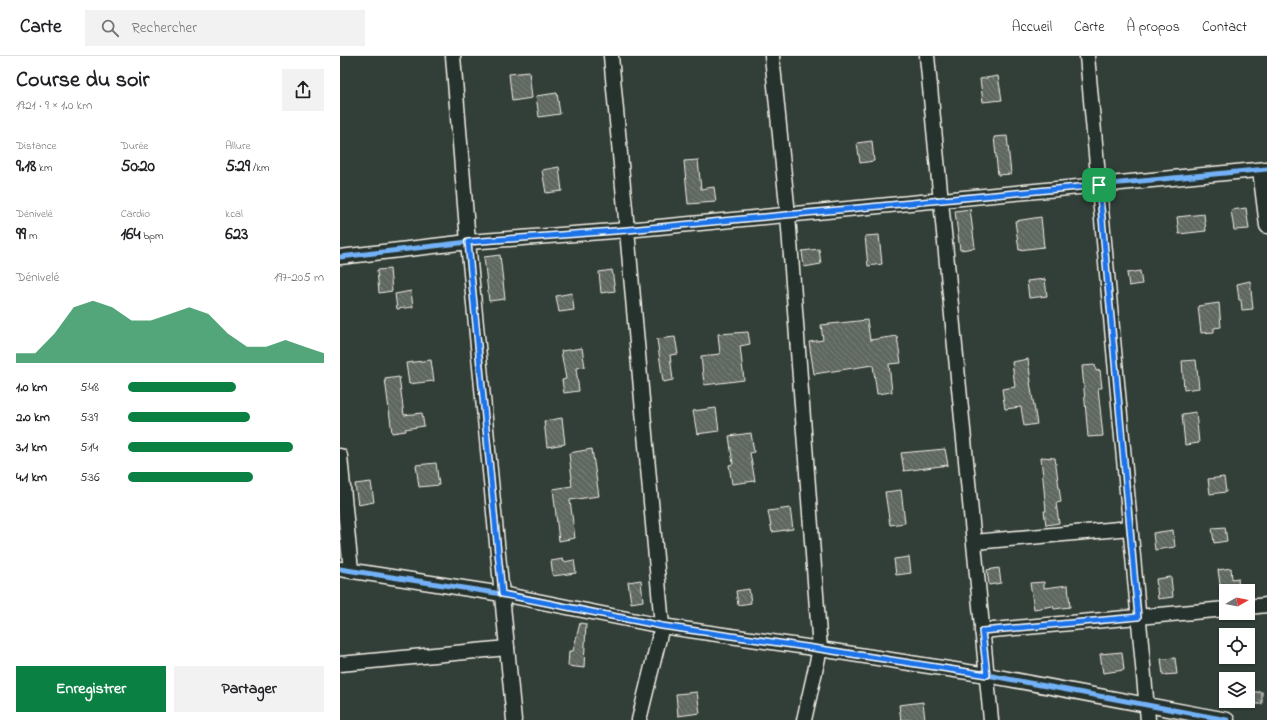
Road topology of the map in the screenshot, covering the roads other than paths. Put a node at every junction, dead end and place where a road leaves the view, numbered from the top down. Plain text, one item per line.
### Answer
1 (453, 56) edge
2 (610, 56) edge
3 (772, 56) edge
4 (927, 56) edge
5 (1087, 56) edge
6 (1264, 170) edge
7 (1099, 185) junction
8 (941, 201) junction
9 (788, 215) junction
10 (1267, 226) edge
11 (628, 230) junction
12 (468, 242) junction
13 (340, 257) edge
14 (340, 456) edge
15 (1130, 528) junction
16 (974, 542) junction
17 (346, 570) edge
18 (502, 594) junction
19 (1267, 605) edge
20 (1255, 606) edge
21 (1219, 610) edge
22 (1138, 617) junction
23 (662, 626) junction
24 (982, 631) junction
25 (507, 648) junction
26 (820, 649) junction
27 (340, 664) edge
28 (987, 675) junction
29 (1146, 706) junction
30 (514, 720) edge
31 (639, 720) edge
32 (804, 720) edge
33 (991, 720) edge
34 (1148, 720) edge
35 (1227, 720) edge

1 - 12 street
2 - 11 street
3 - 9 street
4 - 8 street
5 - 7 street
6 - 7 street
6 - 10 street
7 - 8 street
7 - 15 street
8 - 9 street
8 - 16 street
9 - 11 street
9 - 26 street
11 - 12 street
11 - 23 street
12 - 13 street
12 - 18 street
14 - 17 street
15 - 16 street
15 - 22 street
16 - 24 street
17 - 18 street
18 - 23 street
18 - 25 street
19 - 20 street
21 - 22 street
22 - 24 street
22 - 29 street
23 - 26 street
23 - 31 street
24 - 28 street
25 - 27 street
25 - 30 street
26 - 28 street
26 - 32 street
28 - 29 street
28 - 33 street
29 - 34 street
29 - 35 street

